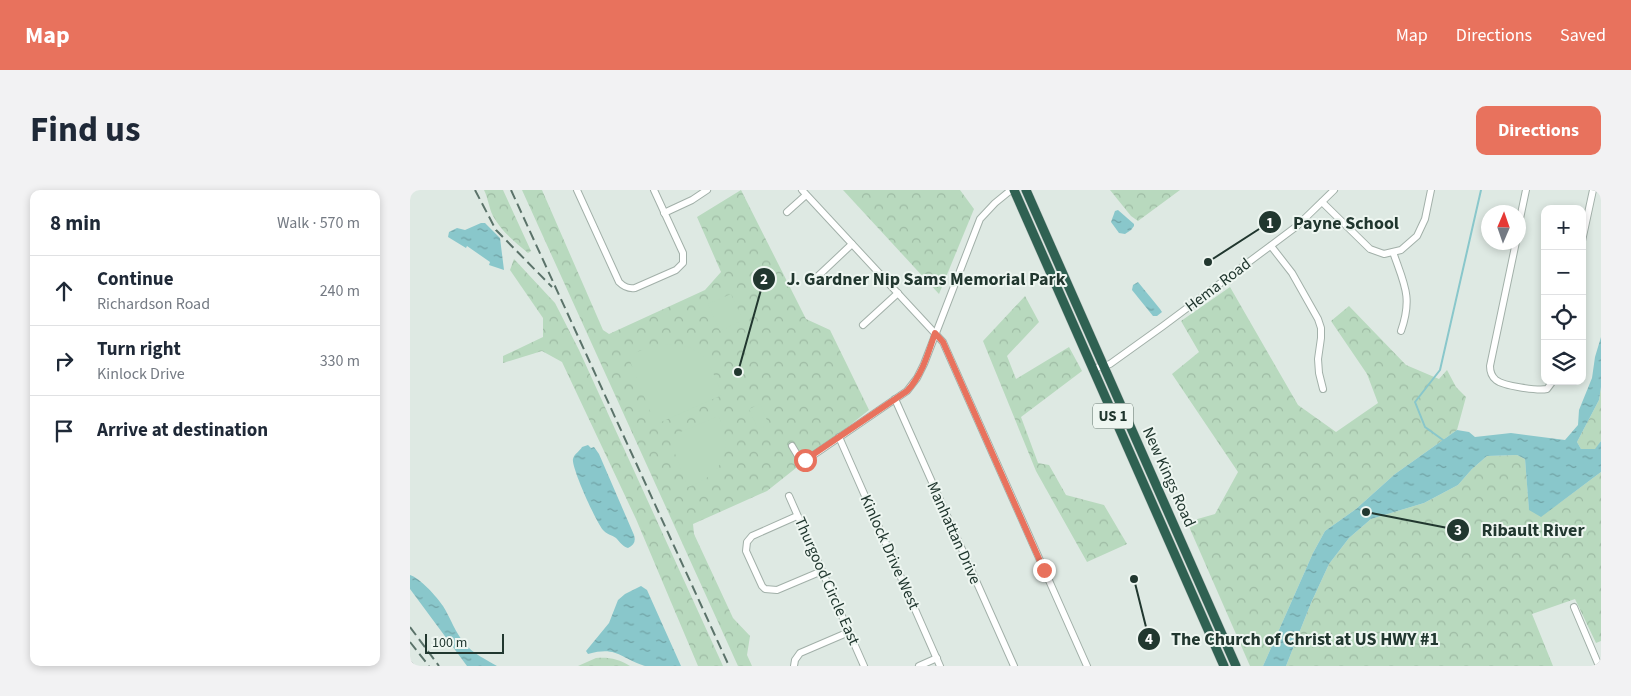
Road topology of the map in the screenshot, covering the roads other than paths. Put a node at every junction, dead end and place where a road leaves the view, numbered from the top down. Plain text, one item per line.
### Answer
1 (577, 190) edge
2 (654, 190) edge
3 (707, 190) edge
4 (1012, 190) edge
5 (1026, 190) edge
6 (1334, 190) edge
7 (1431, 190) edge
8 (1526, 190) edge
9 (1593, 190) edge
10 (804, 192) edge
11 (1322, 202) junction
12 (1523, 205) edge
13 (787, 212) dead end
14 (664, 213) junction
15 (1586, 222) edge
16 (852, 244) junction
17 (1271, 246) junction
18 (1514, 250) edge
19 (1393, 252) junction
20 (817, 276) dead end
21 (898, 293) junction
22 (863, 325) dead end
23 (1402, 331) dead end
24 (935, 333) junction
25 (1103, 366) junction
26 (1093, 369) junction
27 (1550, 385) edge
28 (1323, 389) dead end
29 (895, 399) junction
30 (839, 437) junction
31 (792, 446) dead end
32 (790, 496) dead end
33 (797, 516) junction
34 (1170, 517) junction
35 (1160, 521) junction
36 (822, 571) junction
37 (1574, 608) dead end
38 (849, 632) junction
39 (937, 658) junction
40 (794, 663) edge
41 (864, 666) edge
42 (919, 666) edge
43 (940, 666) edge
44 (1014, 666) edge
45 (1087, 666) edge
46 (1224, 666) edge
47 (1236, 666) edge
48 (1599, 666) edge

1 - 14 street
2 - 14 street
3 - 14 street
4 - 24 street
4 - 26 highway, New Kings Road / US 1
5 - 25 highway, New Kings Road / US 1
6 - 11 street, Hema Road
7 - 19 street
8 - 12 street
9 - 15 street
10 - 13 street
10 - 16 street
11 - 17 street, Hema Road
11 - 19 street
16 - 20 street
16 - 21 street
17 - 25 street, Hema Road
17 - 28 street
18 - 27 street
19 - 23 street
21 - 22 street
21 - 24 street
24 - 29 street
24 - 45 street
25 - 26 street, Hema Road
25 - 34 highway, New Kings Road / US 1
26 - 35 highway, New Kings Road / US 1
29 - 30 street
29 - 44 street, Manhattan Drive
30 - 31 street
30 - 39 street, Kinlock Drive West
32 - 33 street, Thurgood Circle East
33 - 36 street, Thurgood Circle East
33 - 36 street
34 - 35 street
34 - 47 highway, New Kings Road / US 1
35 - 46 highway, New Kings Road / US 1
36 - 38 street, Thurgood Circle East
37 - 48 street
38 - 40 street
38 - 41 street, Thurgood Circle East
39 - 42 street
39 - 43 street, Kinlock Drive West

